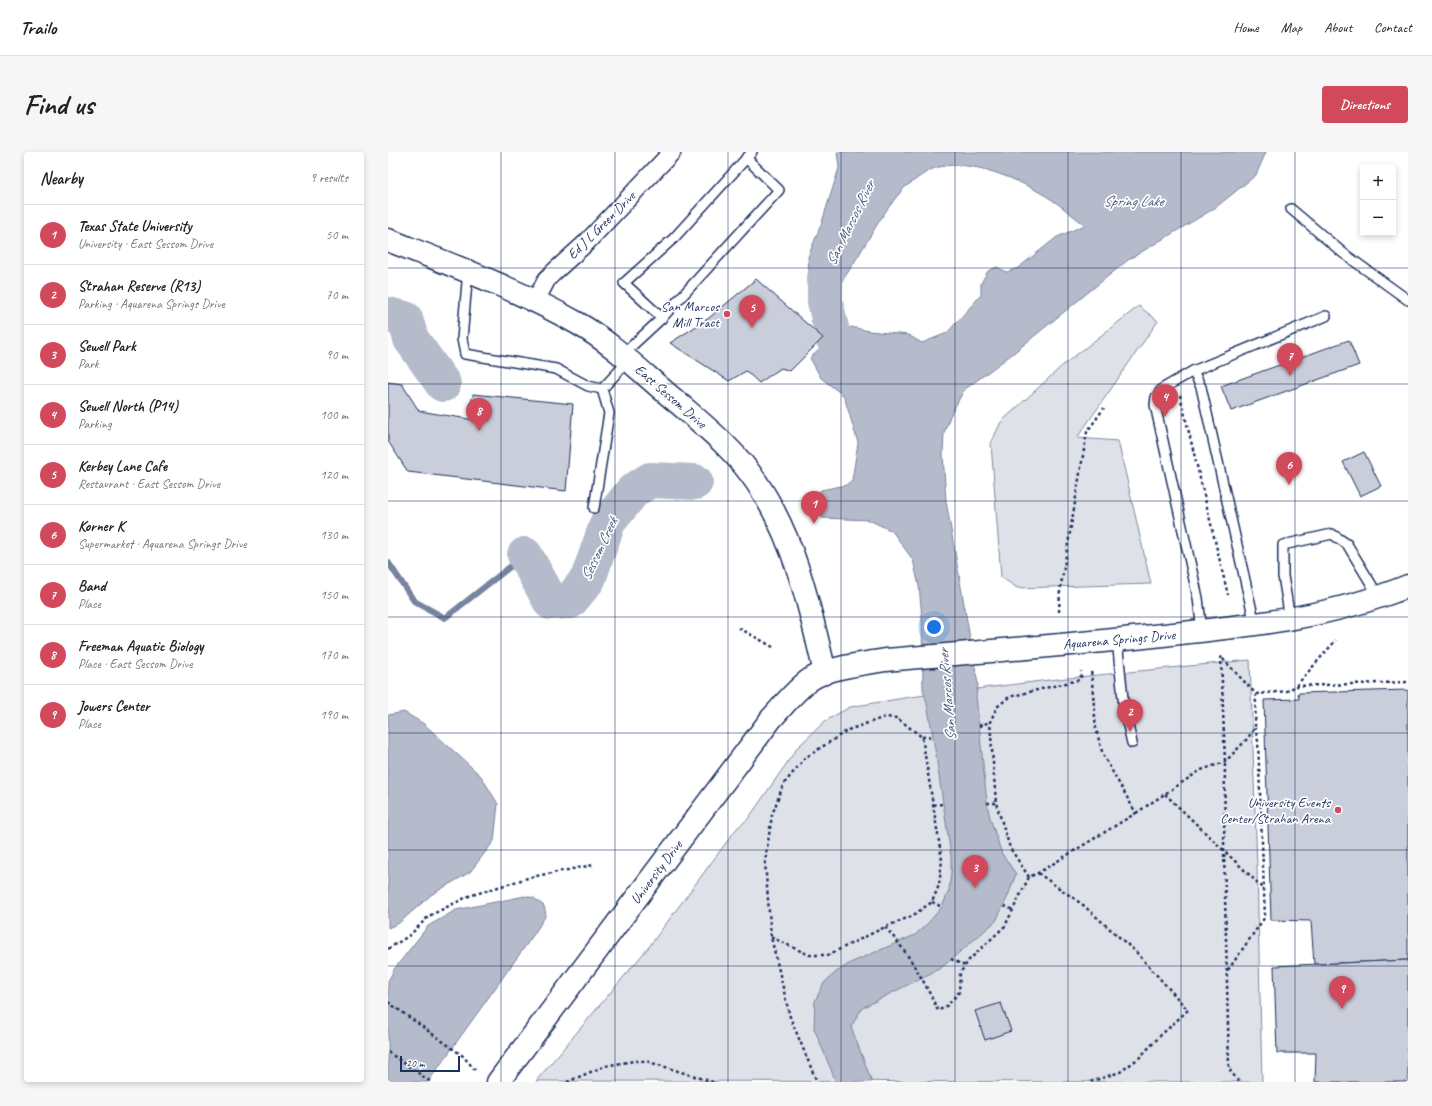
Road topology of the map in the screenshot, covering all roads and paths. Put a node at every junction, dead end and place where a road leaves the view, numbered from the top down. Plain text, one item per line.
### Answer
1 (672, 152) edge
2 (749, 155) edge
3 (1291, 209) dead end
4 (388, 240) edge
5 (468, 271) junction
6 (1408, 300) edge
7 (535, 302) junction
8 (1326, 316) dead end
9 (662, 318) junction
10 (625, 357) junction
11 (1193, 371) junction
12 (1174, 382) junction
13 (602, 388) junction
14 (1104, 408) dead end
15 (594, 508) dead end
16 (1408, 586) edge
17 (1228, 595) dead end
18 (1379, 597) junction
19 (1059, 612) dead end
20 (1290, 619) junction
21 (1255, 625) junction
22 (739, 628) dead end
23 (1202, 631) junction
24 (1117, 640) junction
25 (1336, 640) dead end
26 (773, 647) dead end
27 (1091, 670) dead end
28 (1081, 671) dead end
29 (825, 673) junction
30 (1408, 682) edge
31 (1296, 686) junction
32 (1256, 694) junction
33 (990, 722) junction
34 (979, 726) dead end
35 (1255, 728) junction
36 (933, 736) dead end
37 (922, 738) junction
38 (1132, 743) dead end
39 (1226, 762) junction
40 (1165, 794) junction
41 (987, 803) dead end
42 (996, 803) junction
43 (943, 804) dead end
44 (933, 805) junction
45 (1136, 813) junction
46 (1224, 851) junction
47 (593, 865) dead end
48 (1038, 873) junction
49 (1029, 877) junction
50 (1263, 888) junction
51 (932, 902) junction
52 (1004, 906) dead end
53 (942, 907) dead end
54 (1013, 910) junction
55 (885, 927) junction
56 (771, 937) junction
57 (388, 948) edge
58 (951, 959) dead end
59 (965, 966) junction
60 (1227, 970) junction
61 (388, 1002) edge
62 (388, 1052) edge
63 (474, 1070) dead end
64 (431, 1082) edge
65 (498, 1082) edge
66 (567, 1082) edge
67 (713, 1082) edge
68 (817, 1082) edge
69 (1090, 1082) edge
70 (1239, 1082) edge

1 - 7 street, Ed J L Green Drive
2 - 9 lane
2 - 9 lane
3 - 6 lane
4 - 5 main road, East Sessom Drive
5 - 7 main road, East Sessom Drive
5 - 13 lane
7 - 10 main road, East Sessom Drive
8 - 11 lane
9 - 10 lane
10 - 13 lane
10 - 29 main road, East Sessom Drive
11 - 12 lane
11 - 21 lane
12 - 17 path
12 - 23 lane
13 - 15 lane
14 - 19 path
16 - 18 main road, Aquarena Springs Drive
18 - 20 main road, Aquarena Springs Drive
18 - 20 lane
20 - 21 main road, Aquarena Springs Drive
21 - 23 main road, Aquarena Springs Drive
22 - 26 path
23 - 24 main road, Aquarena Springs Drive
24 - 29 main road, Aquarena Springs Drive
24 - 38 lane
25 - 31 path
27 - 45 path
28 - 33 path
29 - 65 main road, University Drive
30 - 31 path
31 - 32 path
32 - 35 path
32 - 39 path
33 - 34 path
33 - 42 path
35 - 39 path
35 - 50 path
36 - 37 path
37 - 44 path
37 - 56 path
39 - 40 path
39 - 46 path
40 - 45 path
40 - 46 path
41 - 42 path
42 - 49 path
43 - 44 path
44 - 51 path
45 - 48 path
46 - 50 path
46 - 60 path
47 - 57 path
48 - 49 path
48 - 69 path
49 - 54 path
50 - 60 path
51 - 53 path
51 - 55 path
52 - 54 path
54 - 59 path
55 - 56 path
55 - 59 path
56 - 68 path
58 - 59 path
60 - 70 path
61 - 63 path
62 - 64 path
66 - 67 path

